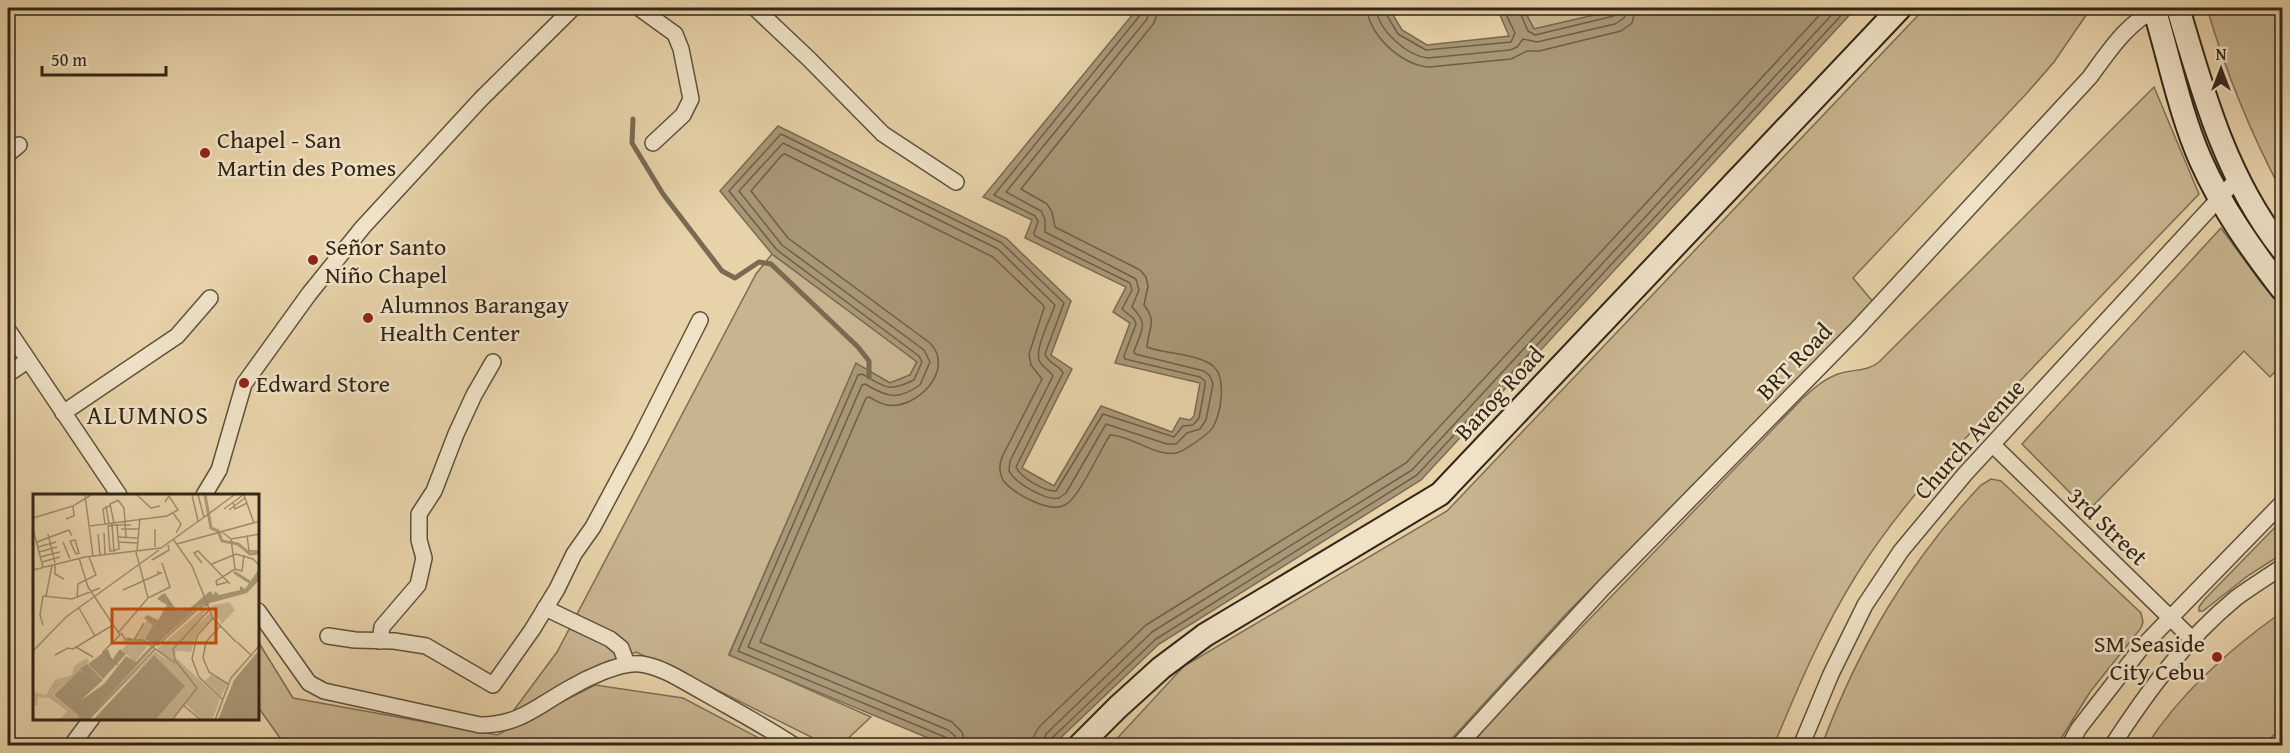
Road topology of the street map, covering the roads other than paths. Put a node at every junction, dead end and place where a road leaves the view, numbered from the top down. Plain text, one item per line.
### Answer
1 (573, 8) edge
2 (639, 8) edge
3 (754, 8) edge
4 (1900, 8) edge
5 (2156, 8) edge
6 (2178, 8) edge
7 (653, 143) dead end
8 (2237, 179) junction
9 (956, 182) dead end
10 (2219, 197) junction
11 (2283, 249) edge
12 (2283, 289) edge
13 (210, 298) dead end
14 (700, 320) dead end
15 (8, 330) edge
16 (27, 361) junction
17 (493, 362) dead end
18 (8, 374) edge
19 (63, 413) junction
20 (1993, 445) junction
21 (118, 494) edge
22 (205, 494) edge
23 (2283, 503) edge
24 (2283, 567) edge
25 (545, 608) junction
26 (260, 614) edge
27 (2171, 618) junction
28 (328, 636) dead end
29 (2192, 639) junction
30 (380, 641) junction
31 (627, 664) junction
32 (90, 720) edge
33 (71, 746) edge
34 (795, 746) edge
35 (1079, 746) edge
36 (1458, 746) edge
37 (1801, 746) edge
38 (2069, 746) edge
39 (2112, 746) edge

1 - 22 street
2 - 7 street
3 - 9 street
4 - 35 street, Banog Road
5 - 10 street
5 - 36 street, BRT Road
6 - 8 street
8 - 10 street, Church Avenue
8 - 11 street
10 - 12 street
10 - 20 street, Church Avenue
13 - 19 street
14 - 25 street
15 - 16 street
16 - 18 street
16 - 19 street
17 - 30 street
19 - 21 street
20 - 27 street, 3rd Street
20 - 37 street, Church Avenue
23 - 27 street
24 - 29 street
25 - 30 street
25 - 31 street
26 - 31 street
27 - 29 street, 3rd Street
27 - 38 street
28 - 30 street
29 - 39 street
31 - 34 street
32 - 33 street

